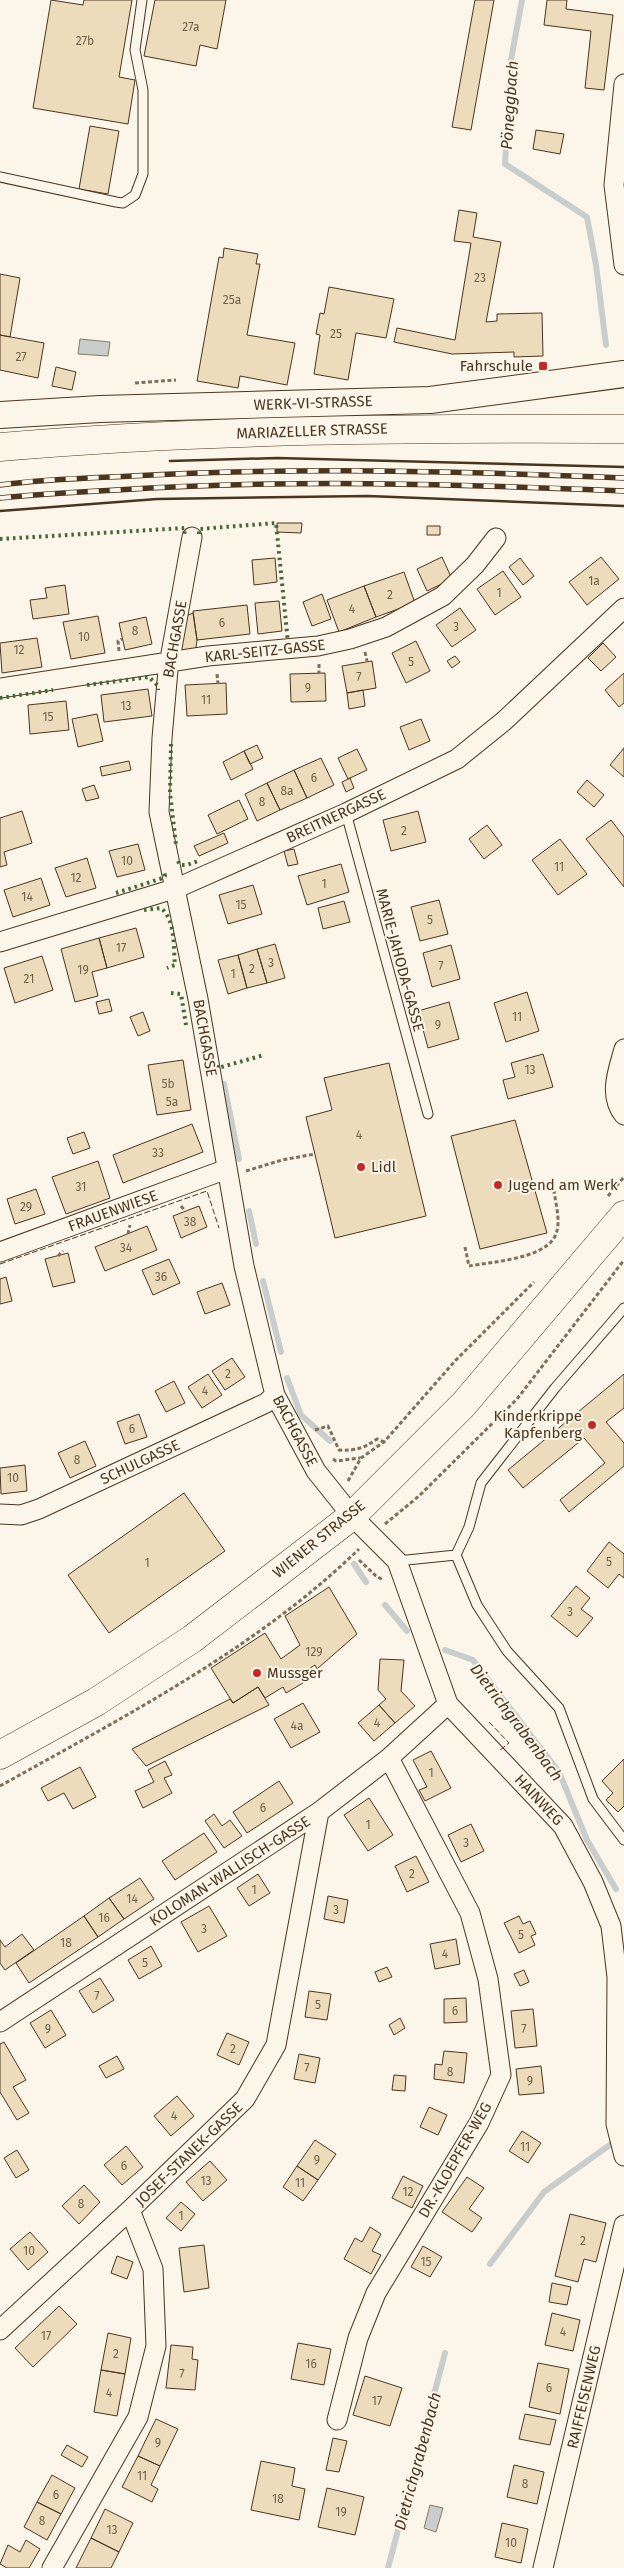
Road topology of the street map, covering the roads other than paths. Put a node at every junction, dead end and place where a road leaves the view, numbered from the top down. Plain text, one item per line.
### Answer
1 (142, 0) edge
2 (624, 84) edge
3 (0, 177) edge
4 (618, 181) edge
5 (624, 265) edge
6 (624, 374) edge
7 (0, 415) edge
8 (624, 429) edge
9 (0, 447) edge
10 (192, 537) dead end
11 (496, 538) dead end
12 (624, 608) edge
13 (170, 663) junction
14 (0, 688) edge
15 (346, 813) junction
16 (177, 888) junction
17 (0, 942) edge
18 (624, 1049) edge
19 (428, 1114) dead end
20 (624, 1115) edge
21 (227, 1169) junction
22 (615, 1207) edge
23 (0, 1252) edge
24 (622, 1312) edge
25 (275, 1395) junction
26 (345, 1508) junction
27 (0, 1514) edge
28 (456, 1555) junction
29 (397, 1561) junction
30 (448, 1704) junction
31 (0, 1755) edge
32 (389, 1758) junction
33 (319, 1812) junction
34 (624, 1840) edge
35 (0, 2022) edge
36 (622, 2150) edge
37 (130, 2210) junction
38 (624, 2225) edge
39 (0, 2330) edge
40 (337, 2420) dead end
41 (52, 2568) edge
42 (543, 2568) edge

1 - 3 lane
2 - 4 street
4 - 5 street
6 - 7 main road, WERK-VI-STRASSE
8 - 9 main road, MARIAZELLER STRASSE
10 - 13 street, BACHGASSE
11 - 13 street, KARL-SEITZ-GASSE
12 - 15 street, BREITNERGASSE
13 - 14 street, KARL-SEITZ-GASSE
13 - 16 street, BACHGASSE
15 - 16 street, BREITNERGASSE
15 - 19 lane, MARIE-JAHODA-GASSE
16 - 17 street, BREITNERGASSE
16 - 21 street, BACHGASSE
18 - 20 street
21 - 23 street, FRAUENWIESE
21 - 25 street, BACHGASSE
22 - 26 main road, WIENER STRASSE
24 - 28 lane
25 - 26 street, BACHGASSE
25 - 27 street, SCHULGASSE
26 - 29 street, HAINWEG
26 - 31 main road, WIENER STRASSE
28 - 29 lane
28 - 34 lane
29 - 30 street, HAINWEG
30 - 32 street, KOLOMAN-WALLISCH-GASSE
30 - 36 street, HAINWEG
32 - 33 street, KOLOMAN-WALLISCH-GASSE
32 - 40 street, DR.-KLOEPFER-WEG
33 - 35 street, KOLOMAN-WALLISCH-GASSE
33 - 37 street, JOSEF-STANEK-GASSE
37 - 39 street, JOSEF-STANEK-GASSE
37 - 41 street
38 - 42 street, RAIFFEISENWEG

